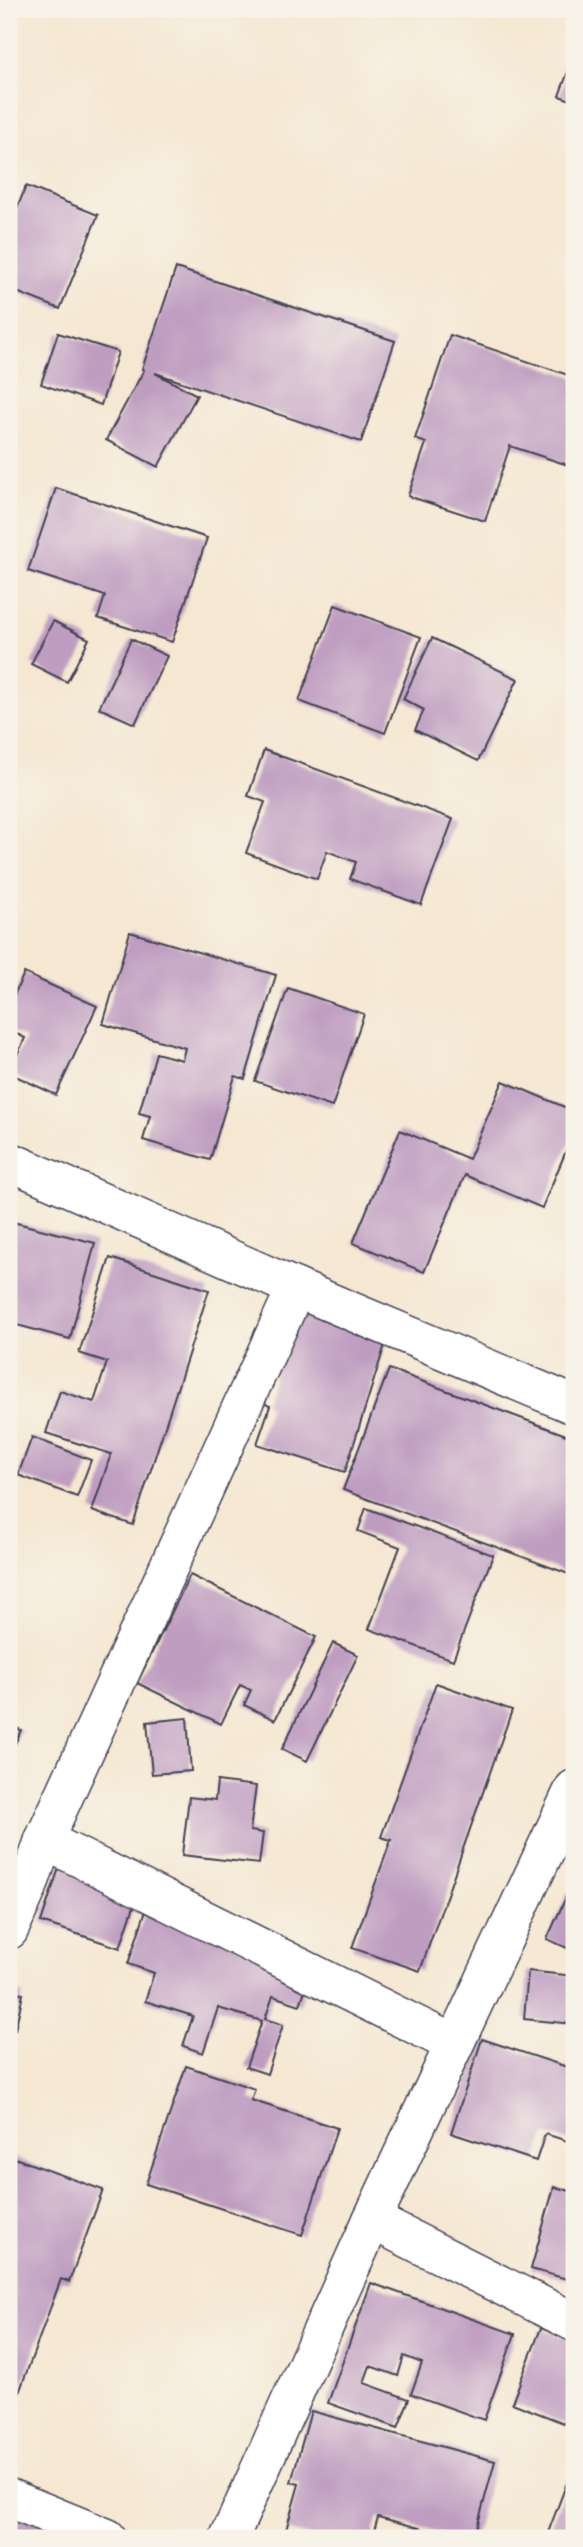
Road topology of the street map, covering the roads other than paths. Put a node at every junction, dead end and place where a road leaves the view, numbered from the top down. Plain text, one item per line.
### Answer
1 (9, 1161) edge
2 (296, 1288) junction
3 (574, 1405) edge
4 (574, 1789) edge
5 (44, 1840) junction
6 (563, 1844) edge
7 (18, 1883) edge
8 (9, 1930) edge
9 (454, 2044) junction
10 (372, 2220) junction
11 (574, 2322) edge
12 (9, 2498) edge
13 (107, 2538) edge
14 (229, 2538) edge

1 - 2 street
2 - 3 street
2 - 5 street
4 - 6 street
5 - 7 street
5 - 9 street
6 - 9 street
7 - 8 street
9 - 10 street
10 - 11 street
10 - 14 street
12 - 13 street

